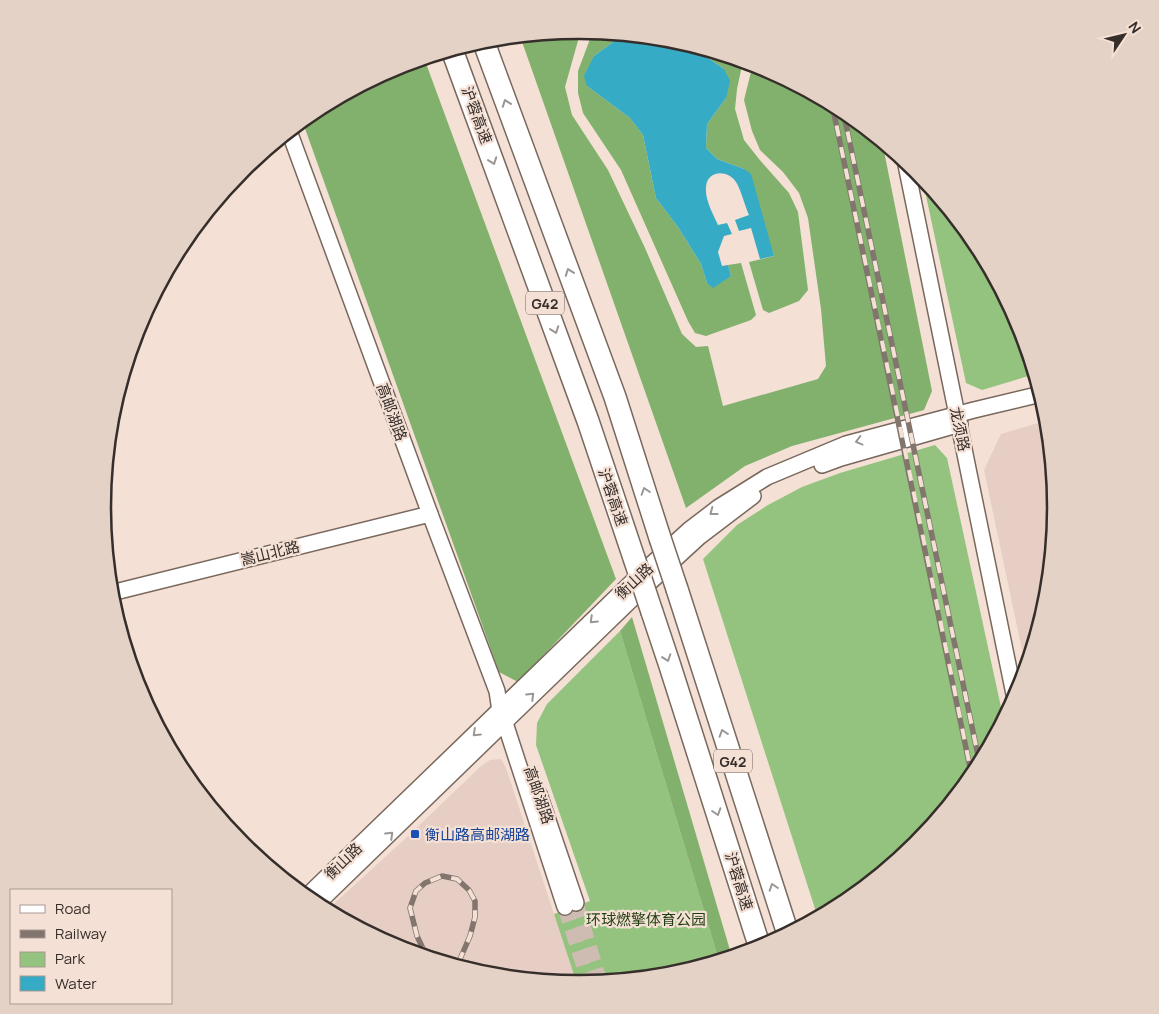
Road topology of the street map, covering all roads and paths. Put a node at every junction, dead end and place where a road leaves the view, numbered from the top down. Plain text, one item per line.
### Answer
1 (486, 48) edge
2 (454, 56) edge
3 (292, 138) edge
4 (908, 173) edge
5 (1034, 396) edge
6 (1037, 405) edge
7 (958, 420) junction
8 (430, 514) junction
9 (119, 591) edge
10 (1012, 685) edge
11 (506, 713) junction
12 (312, 891) edge
13 (323, 898) edge
14 (571, 905) tunnel mouth
15 (786, 928) edge
16 (758, 940) edge

15 -> 1 highway, 沪蓉高速 / G42, bridge
2 -> 16 highway, 沪蓉高速 / G42, bridge
3 - 8 street, 高邮湖路
4 - 7 street, 龙须路
5 - 7 street, 衡山路
6 - 7 street, 衡山路
7 - 10 street, 龙须路
7 - 11 street, 衡山路
8 - 9 street, 嵩山北路
8 - 11 street, 高邮湖路
11 -> 12 street, 衡山路
13 -> 11 street, 衡山路
11 - 14 street, 高邮湖路

